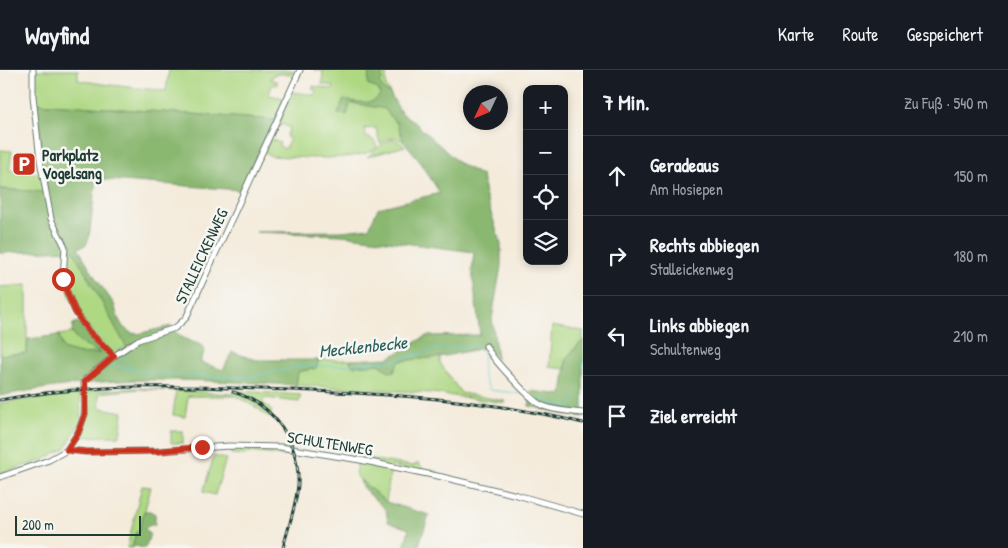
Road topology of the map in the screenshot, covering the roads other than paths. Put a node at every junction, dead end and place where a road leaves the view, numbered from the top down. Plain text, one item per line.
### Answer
1 (33, 70) edge
2 (300, 70) edge
3 (486, 346) dead end
4 (118, 353) junction
5 (583, 413) edge
6 (67, 450) junction
7 (0, 477) edge
8 (583, 514) edge

1 - 4 street
2 - 4 street, STALLEICKENWEG
3 - 5 street
4 - 6 street, STALLEICKENWEG
6 - 7 street
6 - 8 street, SCHULTENWEG

